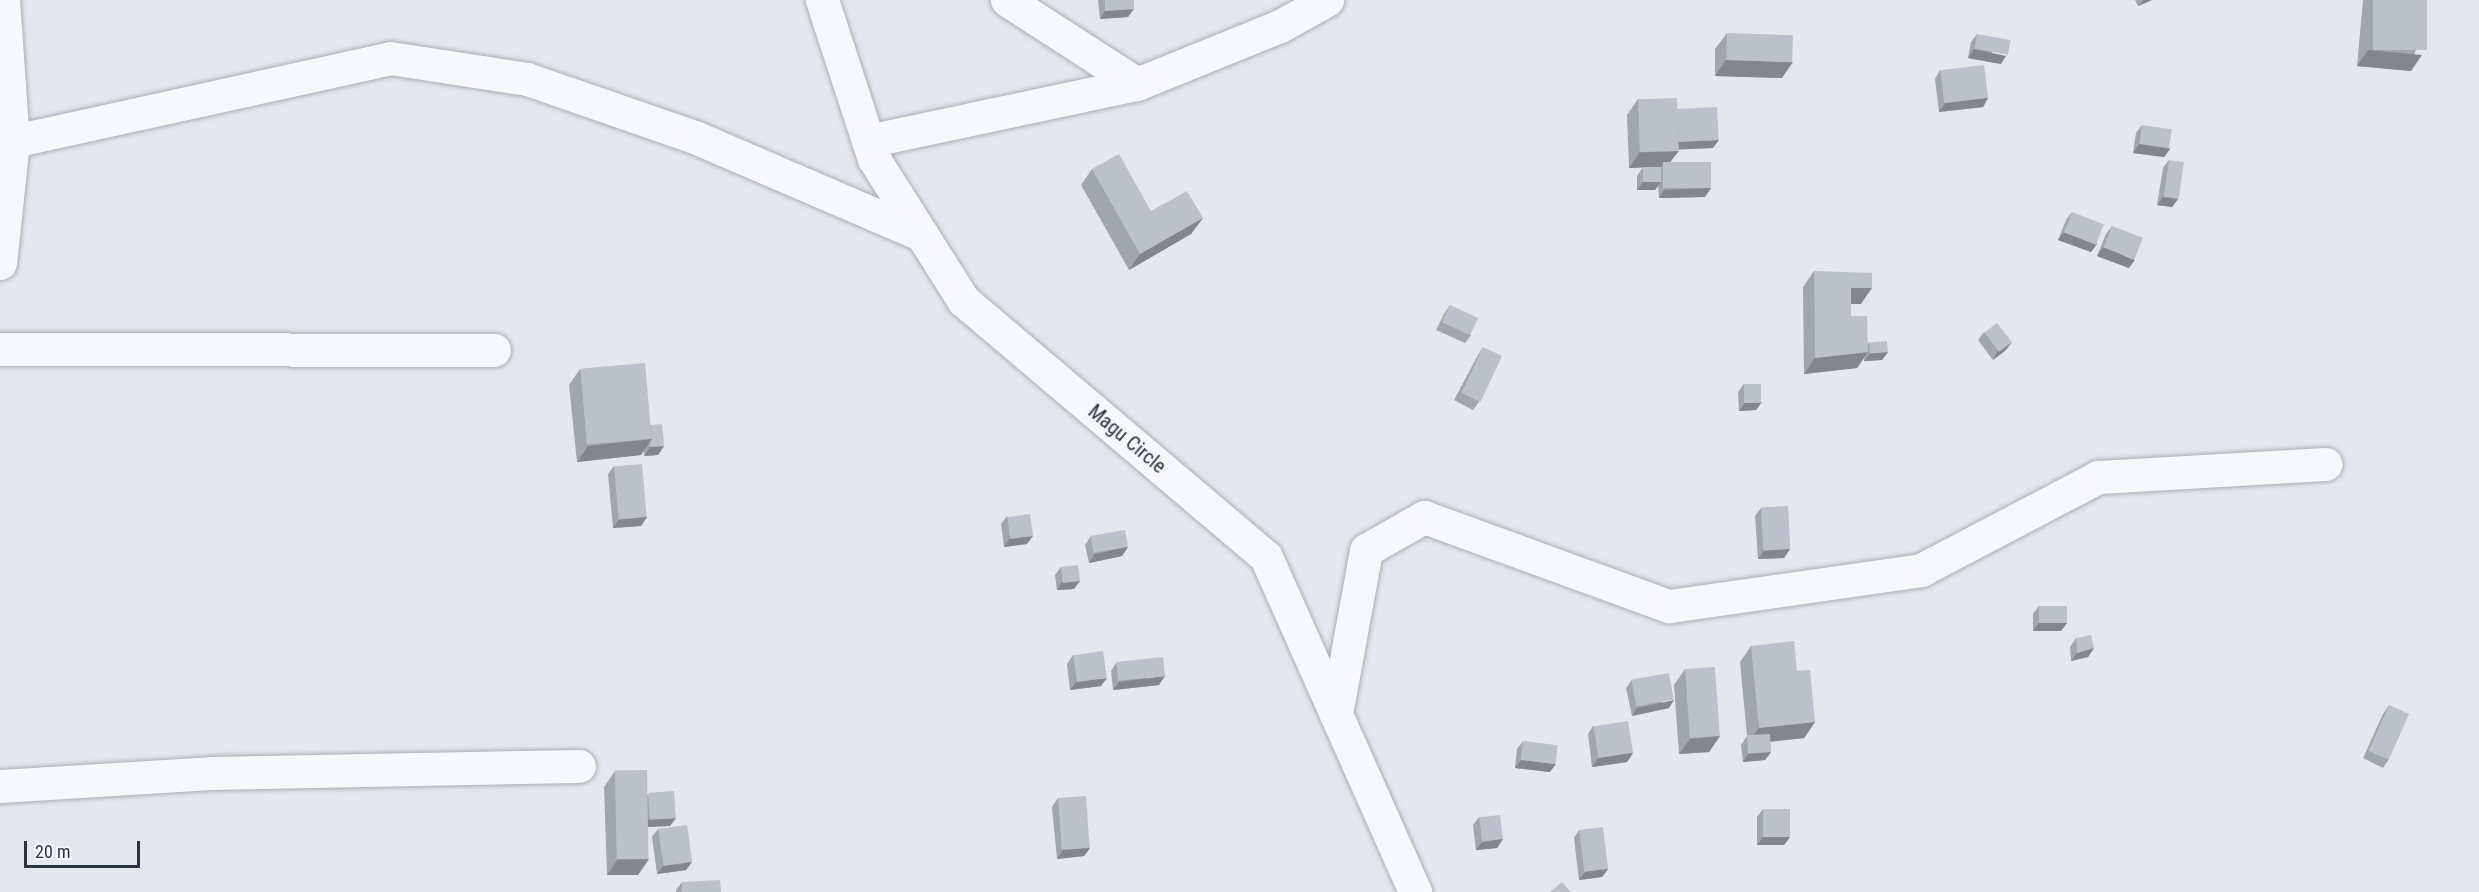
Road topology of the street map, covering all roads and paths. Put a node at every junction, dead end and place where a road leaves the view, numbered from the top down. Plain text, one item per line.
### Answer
1 (3, 0) edge
2 (822, 0) edge
3 (1006, 0) edge
4 (1328, 0) edge
5 (1137, 84) junction
6 (868, 141) junction
7 (6, 143) edge
8 (922, 235) junction
9 (0, 263) edge
10 (0, 349) edge
11 (494, 350) dead end
12 (2326, 464) dead end
13 (1336, 714) junction
14 (579, 766) dead end
15 (0, 786) edge
16 (1415, 892) edge

1 - 7 street
2 - 6 street, Magu Circle
3 - 5 street
4 - 5 street
5 - 6 street
6 - 8 street, Magu Circle
7 - 8 street
7 - 9 street
8 - 13 street, Magu Circle
10 - 11 street
12 - 13 street
13 - 16 street, Magu Circle
14 - 15 street

